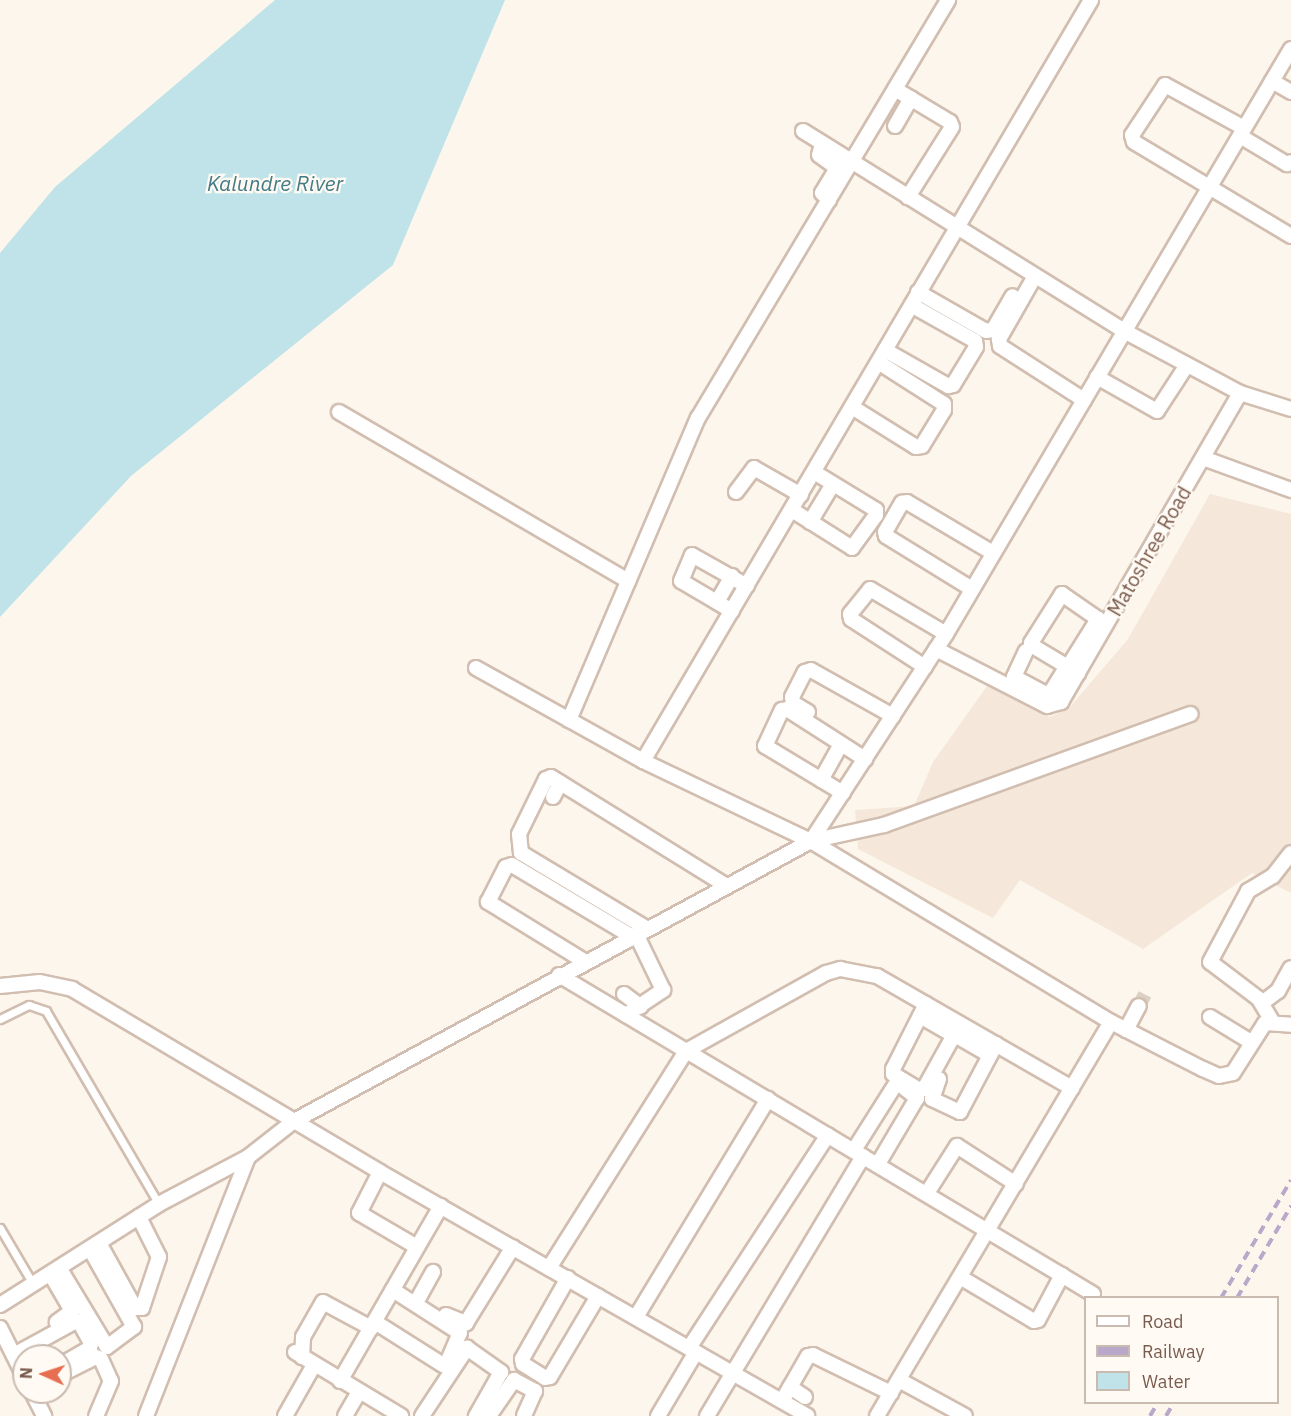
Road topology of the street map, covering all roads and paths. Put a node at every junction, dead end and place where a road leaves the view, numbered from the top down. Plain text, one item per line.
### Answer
1 (948, 0) edge
2 (1090, 0) edge
3 (1291, 48) edge
4 (1272, 81) junction
5 (895, 89) junction
6 (1291, 92) edge
7 (911, 98) junction
8 (895, 126) dead end
9 (803, 131) dead end
10 (1242, 132) junction
11 (822, 144) junction
12 (1289, 159) edge
13 (852, 162) junction
14 (834, 185) junction
15 (1210, 186) junction
16 (908, 197) junction
17 (957, 227) junction
18 (1291, 236) edge
19 (1032, 274) junction
20 (915, 298) junction
21 (1124, 331) junction
22 (882, 356) junction
23 (1187, 365) junction
24 (1097, 377) junction
25 (1240, 393) junction
26 (1084, 399) junction
27 (852, 407) junction
28 (1291, 409) edge
29 (339, 412) dead end
30 (1203, 458) junction
31 (814, 472) junction
32 (833, 484) junction
33 (1291, 490) edge
34 (736, 492) dead end
35 (801, 495) junction
36 (792, 510) junction
37 (810, 522) junction
38 (993, 553) junction
39 (732, 576) junction
40 (628, 581) junction
41 (747, 586) junction
42 (972, 589) junction
43 (717, 602) junction
44 (732, 611) junction
45 (945, 634) junction
46 (936, 649) junction
47 (1026, 651) dead end
48 (925, 667) junction
49 (476, 668) dead end
50 (1070, 671) junction
51 (1055, 699) junction
52 (1190, 714) dead end
53 (893, 716) junction
54 (569, 720) junction
55 (842, 744) junction
56 (868, 754) junction
57 (643, 761) junction
58 (821, 780) junction
59 (560, 783) junction
60 (843, 793) junction
61 (553, 797) dead end
62 (811, 841) junction
63 (1291, 853) edge
64 (727, 886) junction
65 (638, 933) junction
66 (584, 961) junction
67 (1291, 968) edge
68 (559, 975) junction
69 (0, 986) edge
70 (624, 994) dead end
71 (1262, 1003) junction
72 (1139, 1006) tunnel mouth
73 (640, 1007) junction
74 (923, 1010) junction
75 (626, 1015) junction
76 (1210, 1017) dead end
77 (0, 1019) edge
78 (1272, 1021) junction
79 (1112, 1022) junction
80 (1291, 1025) edge
81 (1126, 1030) junction
82 (960, 1031) junction
83 (1251, 1042) junction
84 (993, 1050) junction
85 (686, 1051) junction
86 (1072, 1088) junction
87 (768, 1099) junction
88 (294, 1121) junction
89 (828, 1135) junction
90 (859, 1153) junction
91 (248, 1157) junction
92 (878, 1164) junction
93 (380, 1172) junction
94 (1016, 1184) junction
95 (927, 1193) junction
96 (159, 1204) junction
97 (441, 1206) junction
98 (139, 1217) junction
99 (0, 1228) edge
100 (988, 1229) junction
101 (95, 1246) junction
102 (417, 1247) junction
103 (513, 1247) junction
104 (549, 1268) junction
105 (56, 1272) junction
106 (433, 1272) dead end
107 (1062, 1275) junction
108 (960, 1277) junction
109 (568, 1278) junction
110 (34, 1286) junction
111 (394, 1288) junction
112 (1093, 1294) dead end
113 (598, 1296) junction
114 (418, 1299) junction
115 (0, 1305) edge
116 (636, 1317) junction
117 (0, 1328) edge
118 (371, 1328) junction
119 (24, 1344) edge
120 (29, 1344) edge
121 (692, 1350) junction
122 (12, 1352) edge
123 (72, 1358) edge
124 (314, 1365) junction
125 (72, 1369) edge
126 (732, 1373) junction
127 (899, 1380) junction
128 (340, 1381) junction
129 (789, 1387) junction
130 (891, 1393) junction
131 (363, 1394) junction
132 (804, 1397) dead end
133 (782, 1401) junction
134 (96, 1416) edge
135 (146, 1416) edge
136 (285, 1416) edge
137 (345, 1416) edge
138 (356, 1416) edge
139 (401, 1416) edge
140 (422, 1416) edge
141 (476, 1416) edge
142 (489, 1416) edge
143 (524, 1416) edge
144 (658, 1416) edge
145 (707, 1416) edge
146 (807, 1416) edge
147 (877, 1416) edge
148 (965, 1416) edge

1 - 5 street
2 - 17 street
3 - 4 street
4 - 6 street
4 - 10 street
5 - 7 street
5 - 13 street
7 - 8 street
7 - 16 street
9 - 11 street
10 - 12 street
10 - 15 street
10 - 15 street
11 - 13 street
11 - 14 street
13 - 14 street
13 - 16 street
14 - 40 street
15 - 18 street
15 - 21 street
16 - 17 street
17 - 19 street
17 - 20 street
19 - 20 street
19 - 21 street
19 - 26 street
20 - 22 street
20 - 22 street
21 - 23 street
21 - 24 street
22 - 27 street
22 - 27 street
23 - 24 street
23 - 25 street
24 - 26 street
25 - 28 street
25 - 30 street, Matoshree Road
26 - 38 street
27 - 31 street
29 - 40 street
30 - 33 street
30 - 50 street, Matoshree Road
31 - 32 street
31 - 35 street
32 - 37 street
32 - 37 street
34 - 35 street
35 - 36 street
36 - 37 street
36 - 41 street
38 - 42 street
38 - 42 street
39 - 41 street
39 - 43 street
39 - 43 street
40 - 54 street
41 - 44 street
42 - 45 street
43 - 44 street
44 - 57 street
45 - 46 street
45 - 48 street
46 - 48 street
46 - 51 street
47 - 51 street
48 - 53 street
49 - 54 street
50 - 50 street
50 - 51 street, Matoshree Road
52 - 62 street
53 - 56 street
53 - 56 street
54 - 57 street
55 - 56 street
55 - 58 street
55 - 58 street
56 - 60 street
57 - 62 street
58 - 60 street
59 - 61 street
59 - 64 street
59 - 65 street
60 - 62 street
62 - 64 street
62 - 79 street
63 - 71 street
64 - 65 street
65 - 66 street
65 - 66 street
65 - 73 street
66 - 68 street
67 - 71 street
68 - 75 street
68 - 88 street
69 - 88 street
70 - 73 street
71 - 78 street
72 - 81 street
73 - 75 street
74 - 82 street
74 - 82 street
74 - 85 street
75 - 85 street
76 - 83 street
77 - 96 lane
78 - 80 street
78 - 83 street
79 - 81 street
79 - 86 street
81 - 83 street
82 - 84 street
82 - 84 street
84 - 86 street
85 - 87 street
85 - 104 street
86 - 94 street
87 - 89 street
87 - 116 street
88 - 91 street
88 - 93 street
89 - 90 street
89 - 121 street
90 - 92 street
90 - 92 street
90 - 126 street
91 - 96 street
91 - 135 street
92 - 95 street
93 - 97 street
93 - 102 street
94 - 95 street
94 - 100 street
95 - 100 street
96 - 98 street
97 - 102 street
97 - 103 street
98 - 101 street
98 - 101 street
99 - 110 lane
100 - 107 street
100 - 108 street
101 - 105 street
101 - 105 street
102 - 111 street
103 - 104 street
103 - 114 street
104 - 109 street
105 - 110 street
105 - 119 street
106 - 114 street
107 - 108 street
107 - 112 street
108 - 127 street
109 - 113 street
109 - 113 street
110 - 115 street
111 - 114 street
111 - 118 street
111 - 118 street
113 - 116 street
116 - 121 street
117 - 122 street
118 - 124 street
118 - 128 street
120 - 123 street
121 - 126 street
121 - 144 street
124 - 128 street
124 - 136 street
125 - 134 street
126 - 133 street
126 - 145 street
127 - 130 street
127 - 148 street
128 - 131 street
129 - 130 street
129 - 132 street
129 - 133 street
130 - 147 street
131 - 137 street
131 - 138 street
131 - 139 street
133 - 146 street
140 - 141 street
142 - 143 street

